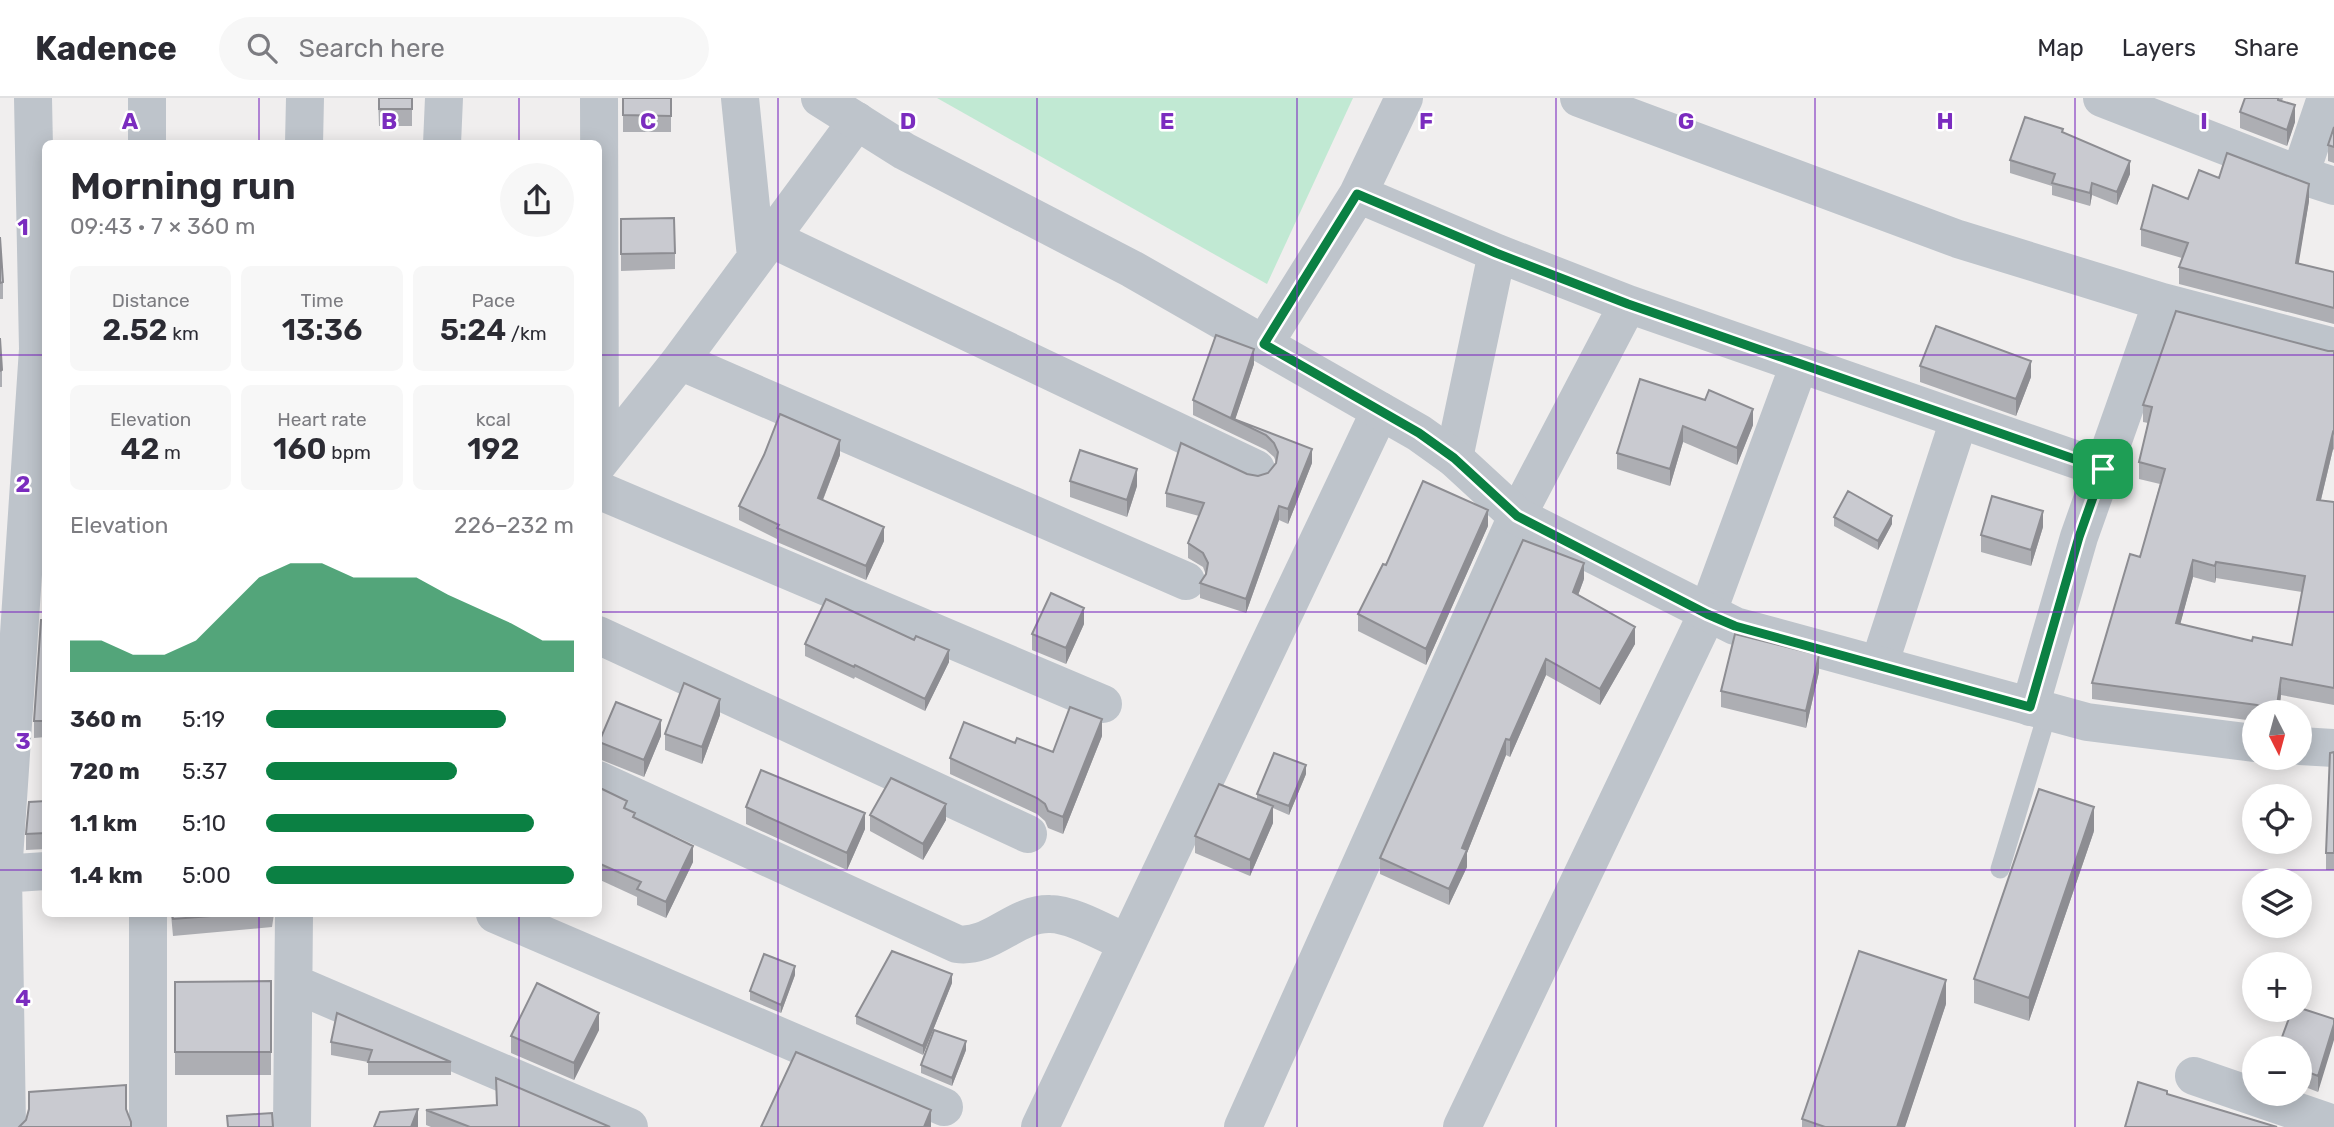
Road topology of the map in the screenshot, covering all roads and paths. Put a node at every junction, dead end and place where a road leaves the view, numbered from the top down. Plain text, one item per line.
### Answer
1 (33, 98) edge
2 (147, 98) edge
3 (305, 98) edge
4 (444, 98) edge
5 (599, 98) edge
6 (740, 98) edge
7 (820, 98) edge
8 (1404, 98) edge
9 (1579, 98) edge
10 (2102, 98) edge
11 (2326, 98) edge
12 (857, 121) junction
13 (147, 140) edge
14 (304, 140) edge
15 (442, 140) edge
16 (599, 140) edge
17 (2317, 181) edge
18 (1357, 194) junction
19 (763, 247) junction
20 (1496, 253) junction
21 (2162, 302) junction
22 (1628, 304) junction
23 (1264, 344) junction
24 (2334, 347) edge
25 (680, 360) junction
26 (1799, 365) junction
27 (1380, 411) junction
28 (1959, 420) junction
29 (1454, 458) junction
30 (602, 468) edge
31 (1256, 468) dead end
32 (2103, 469) junction
33 (602, 473) edge
34 (1517, 516) junction
35 (1186, 581) dead end
36 (1707, 614) junction
37 (602, 637) edge
38 (1879, 665) junction
39 (1103, 704) dead end
40 (2039, 709) junction
41 (2242, 741) edge
42 (2312, 747) edge
43 (2334, 748) edge
44 (602, 782) edge
45 (1028, 834) dead end
46 (2000, 869) dead end
47 (42, 871) edge
48 (2, 874) edge
49 (148, 917) edge
50 (294, 917) edge
51 (502, 917) edge
52 (1127, 943) junction
53 (295, 984) junction
54 (2194, 1076) dead end
55 (944, 1107) dead end
56 (2334, 1124) edge
57 (7, 1127) edge
58 (148, 1127) edge
59 (292, 1127) edge
60 (629, 1127) edge
61 (1040, 1127) edge
62 (1243, 1127) edge
63 (1462, 1127) edge

1 - 48 street
2 - 13 street
3 - 14 street
4 - 15 street
5 - 16 street
6 - 19 street
7 - 12 street
8 - 18 street
9 - 21 street
10 - 17 street
11 - 17 street
12 - 19 street
12 - 23 street
18 - 20 street
18 - 23 street
19 - 25 street
19 - 31 street
20 - 22 street
20 - 29 street
21 - 24 street
21 - 32 street
22 - 26 street
22 - 34 street
23 - 27 street
25 - 30 street
25 - 35 street
26 - 28 street
26 - 36 street
27 - 29 street
27 - 52 street
28 - 32 street
28 - 38 street
29 - 34 street
32 - 40 street
33 - 39 street
34 - 36 street
34 - 62 street
36 - 38 street
36 - 63 street
37 - 45 street
38 - 40 street
40 - 41 street
40 - 46 lane
42 - 43 street
44 - 52 street
47 - 48 street
48 - 57 street
49 - 58 street
50 - 53 street
51 - 55 street
52 - 61 street
53 - 59 street
53 - 60 street
54 - 56 street

